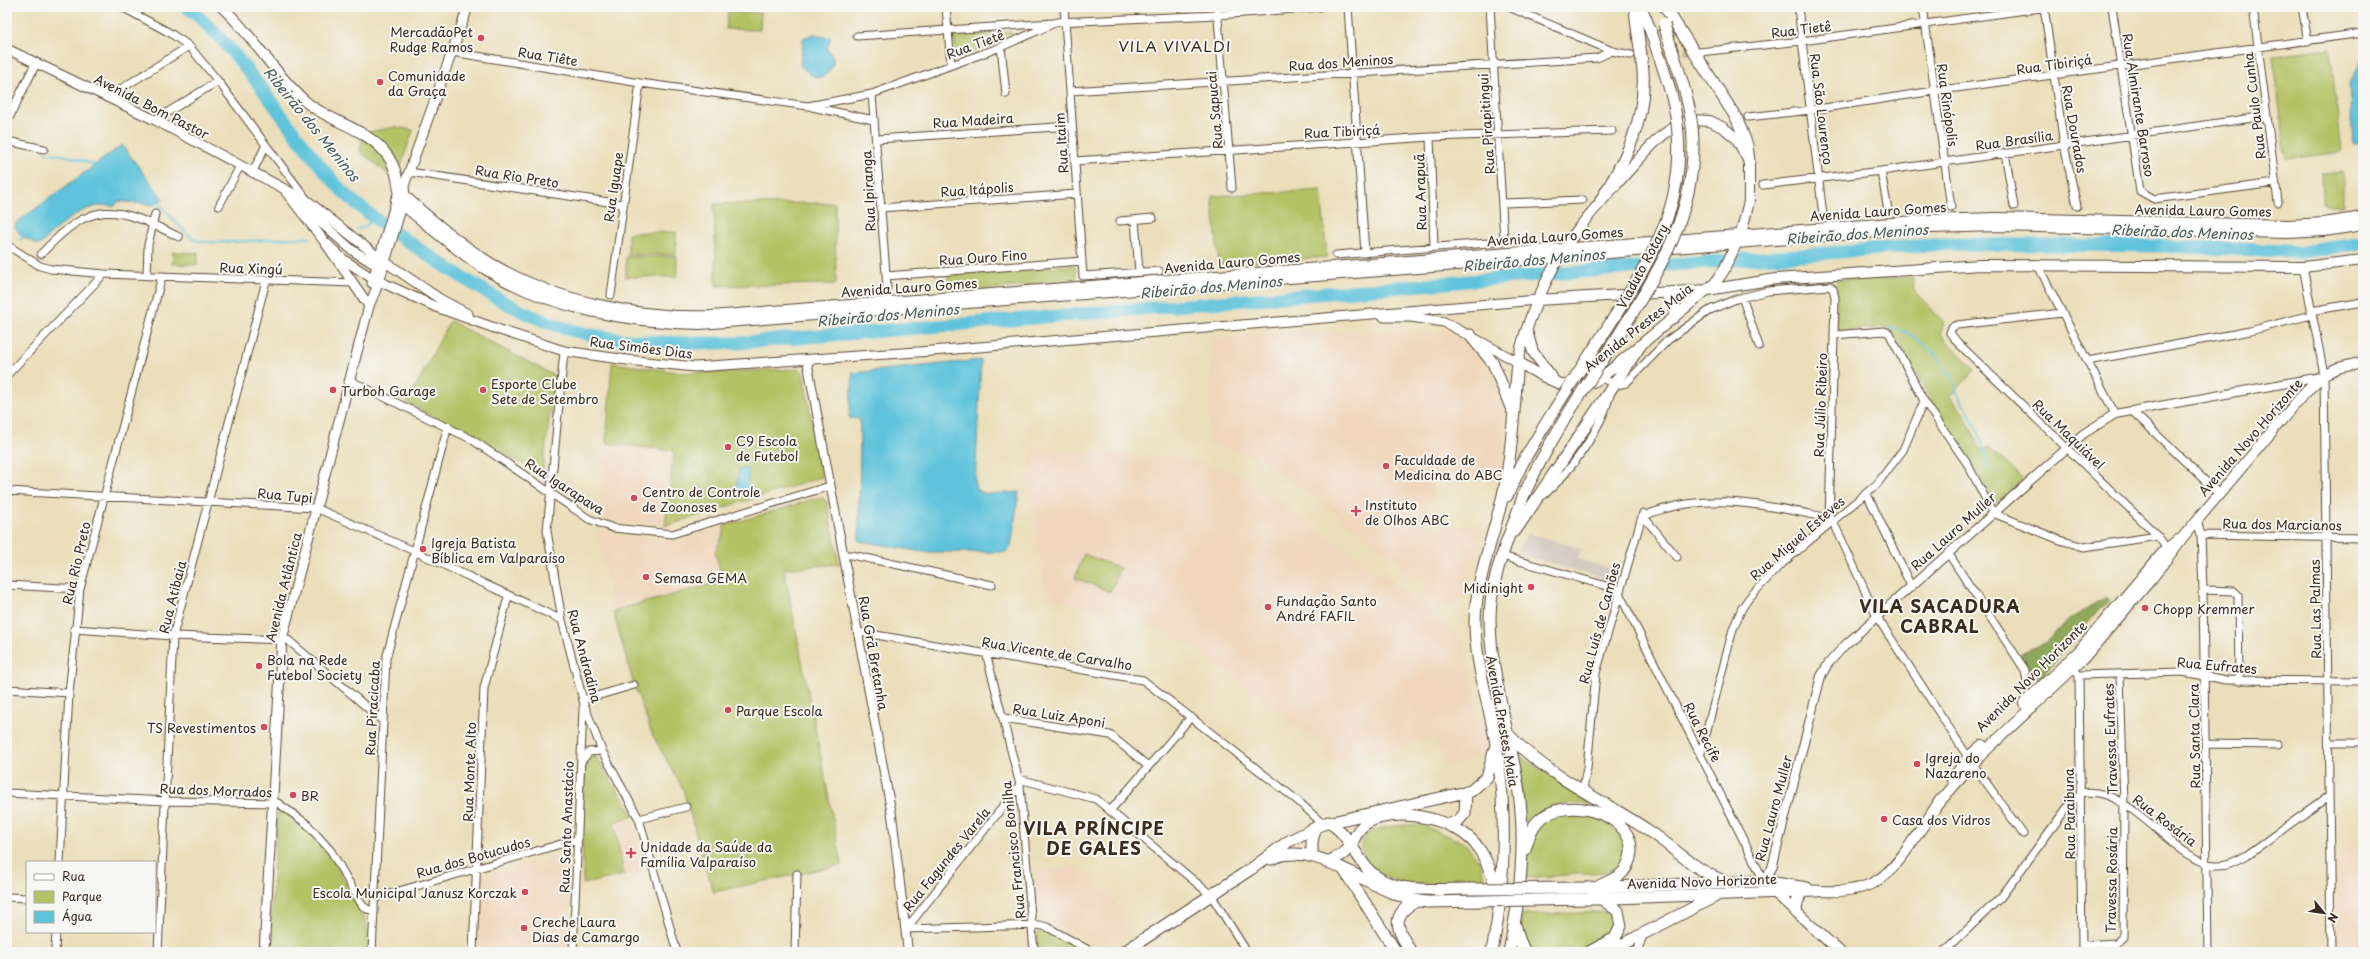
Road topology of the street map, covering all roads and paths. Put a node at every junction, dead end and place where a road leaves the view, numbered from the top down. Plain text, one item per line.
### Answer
1 (122, 7) edge
2 (222, 7) edge
3 (468, 7) edge
4 (946, 7) edge
5 (1064, 7) edge
6 (1217, 7) edge
7 (1320, 7) edge
8 (1348, 7) edge
9 (1490, 7) edge
10 (1509, 7) edge
11 (1635, 7) edge
12 (1641, 7) edge
13 (1660, 7) edge
14 (1665, 7) edge
15 (1798, 7) edge
16 (1923, 7) edge
17 (2046, 7) edge
18 (2112, 7) edge
19 (2253, 7) edge
20 (2302, 7) edge
21 (1218, 15) junction
22 (1061, 22) junction
23 (1925, 25) junction
24 (1012, 26) junction
25 (948, 31) junction
26 (2363, 34) edge
27 (857, 36) dead end
28 (1017, 41) junction
29 (1802, 41) junction
30 (2308, 42) junction
31 (189, 46) junction
32 (1001, 47) junction
33 (2260, 48) junction
34 (7, 49) edge
35 (1612, 51) junction
36 (452, 52) junction
37 (1699, 52) tunnel mouth
38 (1631, 55) tunnel mouth
39 (36, 63) junction
40 (951, 65) junction
41 (1494, 65) junction
42 (2122, 66) junction
43 (1352, 73) junction
44 (2054, 76) junction
45 (218, 81) junction
46 (1223, 81) junction
47 (640, 83) junction
48 (1070, 91) junction
49 (1934, 91) junction
50 (872, 94) junction
51 (1006, 94) dead end
52 (108, 97) junction
53 (808, 106) junction
54 (1810, 110) junction
55 (2267, 116) junction
56 (1748, 117) dead end
57 (155, 120) junction
58 (874, 120) junction
59 (7, 121) edge
60 (1071, 126) junction
61 (1612, 131) dead end
62 (1498, 134) junction
63 (2130, 135) junction
64 (1430, 137) junction
65 (877, 139) junction
66 (7, 141) edge
67 (1356, 143) junction
68 (266, 145) junction
69 (2064, 145) junction
70 (44, 149) dead end
71 (1229, 149) junction
72 (2005, 153) junction
73 (1074, 161) junction
74 (1749, 162) junction
75 (1944, 162) junction
76 (240, 166) junction
77 (1881, 171) junction
78 (409, 172) junction
79 (252, 173) junction
80 (1819, 179) junction
81 (2275, 183) junction
82 (1763, 185) dead end
83 (1232, 188) dead end
84 (286, 191) junction
85 (1077, 194) junction
86 (400, 200) junction
87 (1583, 200) dead end
88 (1602, 200) junction
89 (309, 202) junction
90 (2278, 202) dead end
91 (1503, 203) junction
92 (622, 204) junction
93 (219, 206) dead end
94 (2014, 206) dead end
95 (2077, 206) dead end
96 (1950, 207) dead end
97 (880, 208) junction
98 (1888, 210) dead end
99 (155, 214) dead end
100 (1823, 215) dead end
101 (2363, 217) edge
102 (1153, 218) dead end
103 (1135, 220) junction
104 (1120, 221) dead end
105 (152, 223) junction
106 (2363, 225) edge
107 (179, 237) dead end
108 (1740, 238) junction
109 (324, 241) junction
110 (7, 245) edge
111 (1434, 247) junction
112 (1365, 253) junction
113 (41, 254) dead end
114 (1336, 255) dead end
115 (1561, 256) junction
116 (2363, 260) edge
117 (1082, 262) junction
118 (380, 263) junction
119 (2037, 264) junction
120 (2304, 267) junction
121 (1159, 271) dead end
122 (1139, 272) junction
123 (1723, 272) junction
124 (104, 274) junction
125 (147, 276) junction
126 (162, 276) junction
127 (886, 276) junction
128 (375, 280) junction
129 (266, 281) junction
130 (353, 283) junction
131 (1743, 286) junction
132 (887, 287) dead end
133 (1707, 290) junction
134 (1664, 293) junction
135 (611, 295) dead end
136 (1742, 297) junction
137 (1538, 300) junction
138 (2363, 302) edge
139 (369, 306) junction
140 (1426, 309) junction
141 (2062, 313) junction
142 (2311, 313) junction
143 (1350, 316) junction
144 (1411, 316) junction
145 (1674, 318) junction
146 (500, 330) junction
147 (1527, 331) junction
148 (1470, 335) junction
149 (1834, 335) junction
150 (1640, 346) junction
151 (1760, 346) dead end
152 (564, 351) junction
153 (807, 360) junction
154 (2087, 361) junction
155 (1518, 362) junction
156 (2363, 362) edge
157 (7, 375) edge
158 (2322, 375) junction
159 (1601, 378) junction
160 (349, 380) junction
161 (1557, 382) junction
162 (1613, 383) junction
163 (1924, 402) junction
164 (2132, 411) junction
165 (1513, 413) junction
166 (2115, 414) junction
167 (448, 426) junction
168 (2067, 449) junction
169 (830, 486) junction
170 (7, 491) edge
171 (550, 492) junction
172 (1867, 494) junction
173 (2219, 494) junction
174 (104, 496) junction
175 (208, 501) junction
176 (316, 508) junction
177 (1993, 513) junction
178 (1643, 515) junction
179 (1497, 520) junction
180 (2197, 520) junction
181 (1830, 521) junction
182 (2201, 535) junction
183 (2158, 536) junction
184 (2326, 537) junction
185 (2363, 538) edge
186 (1507, 543) junction
187 (414, 551) junction
188 (2169, 552) junction
189 (1948, 553) junction
190 (844, 556) junction
191 (1502, 556) junction
192 (1677, 557) dead end
193 (992, 585) dead end
194 (7, 586) edge
195 (1911, 586) junction
196 (80, 589) junction
197 (2203, 590) junction
198 (1620, 592) junction
199 (508, 597) junction
200 (1877, 617) junction
201 (562, 620) junction
202 (74, 629) junction
203 (858, 632) junction
204 (173, 636) junction
205 (282, 639) junction
206 (986, 653) junction
207 (2075, 671) junction
208 (2120, 674) junction
209 (2204, 676) junction
210 (2239, 681) junction
211 (2363, 681) edge
212 (2027, 682) dead end
213 (2328, 682) junction
214 (634, 685) dead end
215 (7, 690) edge
216 (69, 693) junction
217 (583, 702) junction
218 (1191, 717) junction
219 (1003, 718) junction
220 (383, 721) junction
221 (1508, 734) junction
222 (2363, 743) edge
223 (1496, 744) junction
224 (2206, 744) junction
225 (2329, 744) junction
226 (2278, 746) dead end
227 (602, 751) junction
228 (1701, 753) junction
229 (1971, 760) junction
230 (580, 764) junction
231 (1148, 766) junction
232 (1020, 782) junction
233 (1583, 789) junction
234 (1466, 792) junction
235 (7, 793) edge
236 (2081, 793) junction
237 (63, 796) junction
238 (2329, 796) junction
239 (166, 801) junction
240 (273, 802) junction
241 (2124, 804) junction
242 (686, 807) dead end
243 (1110, 810) junction
244 (639, 819) junction
245 (1450, 824) junction
246 (1322, 825) junction
247 (2023, 834) dead end
248 (578, 839) junction
249 (1352, 846) junction
250 (1312, 856) junction
251 (1522, 858) junction
252 (60, 861) edge
253 (1326, 862) junction
254 (2208, 864) junction
255 (477, 868) junction
256 (1251, 869) junction
257 (1343, 870) junction
258 (797, 874) dead end
259 (1764, 881) junction
260 (1728, 882) junction
261 (1817, 891) junction
262 (1590, 892) junction
263 (1774, 892) junction
264 (1802, 893) junction
265 (1211, 895) junction
266 (1718, 895) junction
267 (7, 897) edge
268 (26, 898) edge
269 (374, 898) junction
270 (1500, 898) junction
271 (1602, 899) junction
272 (1422, 901) junction
273 (374, 911) junction
274 (1796, 912) junction
275 (1515, 921) junction
276 (1032, 925) junction
277 (906, 929) junction
278 (1644, 932) junction
279 (56, 933) edge
280 (2082, 948) edge
281 (1492, 951) edge
282 (55, 952) edge
283 (158, 952) edge
284 (264, 952) edge
285 (372, 952) edge
286 (473, 952) edge
287 (574, 952) edge
288 (677, 952) edge
289 (795, 952) edge
290 (908, 952) edge
291 (1034, 952) edge
292 (1092, 952) edge
293 (1124, 952) edge
294 (1247, 952) edge
295 (1396, 952) edge
296 (1411, 952) edge
297 (1509, 952) edge
298 (1525, 952) edge
299 (1588, 952) edge
300 (1608, 952) edge
301 (1637, 952) edge
302 (1840, 952) edge
303 (1944, 952) edge
304 (2208, 952) edge
305 (2332, 952) edge

1 - 31 street
2 - 86 main road
3 - 36 main road, Avenida Atlântica
4 - 25 street
5 - 22 street, Rua Itaim
6 - 21 street, Rua Sapucai
7 - 21 street, Rua Tietê
8 - 43 street
9 - 41 street, Rua Pirapitingui
10 - 35 street
11 - 88 highway
12 - 179 highway, Viaduto Rotary, bridge
13 - 186 highway, Viaduto Rotary, bridge
14 - 74 highway
15 - 29 street, Rua São Lourenço
16 - 23 street, Rua Rinópolis
17 - 23 street, Rua Tietê
17 - 44 street, Rua Dourados
18 - 42 street, Rua Almirante Barroso
19 - 33 street, Rua Paulo Cunha
20 - 30 street
21 - 22 street, Rua Tietê
21 - 46 street, Rua Sapucai
22 - 24 street
22 - 28 street, Rua Tietê
22 - 48 street, Rua Itaim
23 - 29 street, Rua Tietê
23 - 49 street, Rua Rinópolis
24 - 25 street
24 - 28 street
25 - 27 street
25 - 40 street
26 - 30 street, Rua Tibiriçá
28 - 32 street, Rua Tietê
29 - 37 street, Rua Tietê
29 - 54 street, Rua São Lourenço
30 - 33 street, Rua Tibiriçá
31 - 45 street
31 - 52 street
32 - 40 street, Rua Tietê
32 - 51 street
33 - 42 street, Rua Tibiriçá
33 - 55 street, Rua Paulo Cunha
34 - 39 main road, Avenida Bom Pastor
35 - 38 street
35 - 41 street, Rua dos Meninos
36 - 47 street, Rua Tiête
36 - 78 main road, Avenida Atlântica
39 - 52 main road, Avenida Bom Pastor
39 - 59 street
40 - 50 street, Rua Tietê
41 - 43 street, Rua dos Meninos
41 - 62 street, Rua Pirapitingui
42 - 44 street, Rua Tibiriçá
42 - 63 street, Rua Almirante Barroso
43 - 46 street, Rua dos Meninos
43 - 67 street
44 - 49 street, Rua Tibiriçá
44 - 69 street, Rua Dourados
45 - 57 street
45 - 68 street
46 - 48 street, Rua dos Meninos
46 - 71 street, Rua Sapucai
47 - 53 street, Rua Tietê
47 - 92 street, Rua Iguape
48 - 60 street, Rua Itaim
49 - 54 street, Rua Tibiriçá
49 - 75 street, Rua Rinópolis
50 - 53 street, Rua Tietê
50 - 58 street, Rua Ipiranga
52 - 57 main road, Avenida Bom Pastor
53 - 58 street
54 - 56 street, Rua Tibiriçá
54 - 80 street, Rua São Lourenço
55 - 63 street, Rua Brasília
55 - 81 street, Rua Paulo Cunha
57 - 76 main road, Avenida Bom Pastor
58 - 65 street, Rua Ipiranga
60 - 65 street, Rua Madeira
60 - 73 street, Rua Itaim
61 - 62 street, Rua Tibiriçá
62 - 64 street, Rua Tibiriçá
62 - 91 street, Rua Pirapitingui
63 - 69 street, Rua Brasília
63 - 81 street, Rua Almirante Barroso
64 - 67 street, Rua Tibiriçá
64 - 111 street, Rua Arapuã
65 - 97 street, Rua Ipiranga
66 - 70 street
67 - 71 street, Rua Tibiriçá
67 - 112 street
68 - 79 street
68 - 89 street
69 - 72 street, Rua Brasília
69 - 95 street, Rua Dourados
71 - 73 street, Rua Tibiriçá
71 - 83 street, Rua Sapucai
72 - 75 street, Rua Brasília
72 - 94 street
73 - 85 street, Rua Itaim
74 - 88 main road
74 - 108 main road, Avenida Prestes Maia
75 - 77 street, Rua Brasília
75 - 96 street, Rua Rinópolis
76 - 79 main road, Avenida Bom Pastor
76 - 93 street
77 - 80 street, Rua Brasília
77 - 98 street
78 - 86 main road, Avenida Atlântica
78 - 92 street, Rua Rio Preto
79 - 84 main road, Avenida Bom Pastor
80 - 82 street, Rua Brasília
80 - 100 street, Rua São Lourenço
81 - 90 street, Rua Paulo Cunha
84 - 89 main road, Avenida Bom Pastor
84 - 109 main road, Avenida Bom Pastor
84 - 118 main road
85 - 97 street, Rua Itápolis
85 - 117 street, Rua Itaim
86 - 115 main road, Avenida Lauro Gomes
86 - 118 main road, Avenida Atlântica
87 - 91 street
88 - 115 main road
89 - 118 main road, Avenida Bom Pastor
91 - 111 street, Rua Pirapitingui
92 - 135 street, Rua Iguape
97 - 127 street, Rua Ipiranga
99 - 105 street
101 - 108 main road, Avenida Lauro Gomes
102 - 103 street
103 - 104 street
103 - 122 street
105 - 107 street
105 - 113 street
105 - 125 street
106 - 108 main road, Avenida Lauro Gomes
108 - 115 main road, Avenida Lauro Gomes
108 - 123 main road, Avenida Prestes Maia
109 - 128 main road, Avenida Bom Pastor
109 - 130 main road, Avenida Bom Pastor
110 - 124 street, Rua Xingú
111 - 112 street
112 - 114 street
115 - 137 main road
116 - 120 main road
117 - 122 street, Rua Itaim
117 - 127 street, Rua Ouro Fino
118 - 128 main road, Avenida Atlântica
118 - 146 main road, Rua Simões Dias
119 - 120 main road
119 - 131 main road
119 - 141 street
120 - 142 street, Rua Las Palmas
121 - 122 street
123 - 131 main road
123 - 133 main road, Avenida Prestes Maia
124 - 125 street, Rua Xingú
124 - 157 street
125 - 126 street, Rua Xingú
126 - 129 street, Rua Xingú
126 - 174 street, Rua Rio Preto
127 - 132 street, Rua Ipiranga
128 - 139 main road, Avenida Atlântica
128 - 146 main road, Rua Simões Dias
129 - 130 street, Rua Xingú
129 - 175 street, Rua Atibaia
130 - 139 main road, Avenida Bom Pastor
131 - 133 main road
133 - 134 main road
133 - 145 main road, Avenida Prestes Maia
134 - 137 main road
134 - 145 main road
136 - 149 street, Rua Júlio Ribeiro
136 - 151 street
136 - 162 street
137 - 140 main road
137 - 147 main road
138 - 142 street
139 - 160 main road, Avenida Atlântica
140 - 143 main road
140 - 144 main road
141 - 154 street
141 - 168 street, Rua Maquiável
142 - 154 street
142 - 158 street, Rua Las Palmas
143 - 144 main road
143 - 153 main road
144 - 148 main road
145 - 150 main road, Avenida Prestes Maia
146 - 152 main road, Rua Simões Dias
147 - 155 main road
147 - 161 main road
148 - 155 main road
148 - 165 highway
149 - 163 street
149 - 181 street, Rua Júlio Ribeiro
150 - 159 main road, Avenida Prestes Maia
150 - 162 highway
152 - 153 main road, Rua Simões Dias
152 - 171 street, Rua Andradina
153 - 169 street, Rua Grã Bretanha
154 - 166 street
155 - 161 main road, Avenida Prestes Maia
155 - 165 highway
156 - 158 main road, Rua Lauro Muller
158 - 164 street, Rua Lauro Muller
158 - 173 main road, Avenida Novo Horizonte
158 - 184 street, Rua Las Palmas
159 - 161 main road, Avenida Prestes Maia
159 - 162 street
160 - 167 street, Rua Igarapava
160 - 176 main road, Avenida Atlântica
162 - 186 highway
163 - 172 street, Rua Miguel Esteves
163 - 177 street
164 - 166 street, Rua Lauro Muller
164 - 173 street
165 - 179 highway
166 - 168 street, Rua Lauro Muller
167 - 171 street, Rua Igarapava
167 - 187 street, Rua Piracicaba
168 - 177 street, Rua Lauro Muller
168 - 183 street, Rua Maquiável
169 - 171 street, Rua Igarapava
169 - 190 street, Rua Grã Bretanha
170 - 174 street, Rua Tupi
171 - 201 street, Rua Andradina
172 - 181 street, Rua Miguel Esteves
172 - 195 street
173 - 180 main road, Avenida Novo Horizonte
174 - 175 street, Rua Tupi
174 - 196 street, Rua Rio Preto
175 - 176 street, Rua Tupi
175 - 204 street, Rua Atibaia
176 - 187 street, Rua Tupi
176 - 205 main road, Avenida Atlântica
177 - 183 street
177 - 189 street, Rua Lauro Muller
178 - 181 street
178 - 192 street
178 - 198 street, Rua Luís de Camões
179 - 223 highway, Avenida Prestes Maia
180 - 182 street, Rua Santa Clara
180 - 188 main road, Avenida Novo Horizonte
181 - 200 street
181 - 228 street, Rua Miguel Esteves
182 - 184 street, Rua dos Marcianos
182 - 197 street, Rua Santa Clara
183 - 188 street, Rua Maquiável
184 - 185 street, Rua dos Marcianos
184 - 213 street, Rua Las Palmas
186 - 191 highway, Avenida Prestes Maia
187 - 199 street, Rua Tupi
187 - 220 street, Rua Piracicaba
188 - 207 main road, Avenida Novo Horizonte
188 - 229 main road, Avenida Novo Horizonte
189 - 195 street, Rua Lauro Muller
189 - 212 street
190 - 193 street
190 - 203 street, Rua Grã Bretanha
191 - 198 street
191 - 221 highway, Avenida Prestes Maia
194 - 196 street
195 - 200 street, Rua Lauro Muller
196 - 202 street, Rua Rio Preto
197 - 209 street, Rua Santa Clara
197 - 210 street
198 - 228 street, Rua Recife
198 - 233 street, Rua Luís de Camões
199 - 201 street, Rua Tupi
199 - 255 street, Rua Monte Alto
200 - 229 street
200 - 259 street, Rua Lauro Muller
201 - 217 street, Rua Andradina
202 - 204 street
202 - 216 street, Rua Rio Preto
203 - 206 street, Rua Vicente de Carvalho
203 - 277 street, Rua Grã Bretanha
204 - 205 street
204 - 239 street, Rua Atibaia
205 - 220 street
205 - 240 main road, Avenida Atlântica
206 - 218 street, Rua Vicente de Carvalho
206 - 219 street, Rua Francisco Bonilha
207 - 208 street, Rua Eufrates
207 - 229 main road, Avenida Novo Horizonte
207 - 236 street, Rua Paraibuna
208 - 209 street, Rua Eufrates
208 - 241 street, Travessa Eufrates
209 - 210 street, Rua Eufrates
209 - 224 street, Rua Santa Clara
210 - 213 street, Rua Eufrates
211 - 213 street, Rua Eufrates
213 - 225 street, Rua Las Palmas
214 - 217 street
215 - 216 street
216 - 237 street, Rua Rio Preto
217 - 227 street, Rua Andradina
217 - 230 street, Rua Santo Anastácio
218 - 231 street
218 - 246 street, Rua Vicente de Carvalho
219 - 231 street, Rua Luiz Aponi
219 - 232 street, Rua Francisco Bonilha
220 - 269 street, Rua Piracicaba
221 - 233 highway
221 - 251 highway, Avenida Prestes Maia
222 - 225 street
223 - 234 highway
223 - 270 highway, Avenida Prestes Maia
224 - 226 street
224 - 254 street, Rua Santa Clara
225 - 238 street, Rua Las Palmas
227 - 230 street
227 - 244 street, Rua Andradina
228 - 259 street, Rua Recife
229 - 247 street
229 - 261 main road, Avenida Novo Horizonte
230 - 248 street, Rua Santo Anastácio
231 - 243 street
232 - 243 street
232 - 276 street, Rua Francisco Bonilha
232 - 277 street, Rua Fagundes Varela
233 - 260 highway
234 - 245 highway
234 - 246 highway
235 - 237 street, Rua dos Morrados
236 - 241 street, Rua Rosária
236 - 280 street, Rua Paraibuna
236 - 303 street
237 - 239 street, Rua dos Morrados
237 - 252 street, Rua Rio Preto
238 - 254 street, Rua Rosária
238 - 305 street, Rua Las Palmas
239 - 240 street, Rua dos Morrados
239 - 283 street, Rua Atibaia
240 - 273 street, Rua dos Morrados
240 - 284 main road, Avenida Atlântica
241 - 254 street, Rua Rosária
241 - 280 street, Travessa Rosária
242 - 244 street
243 - 265 street
244 - 288 street, Rua Andradina
245 - 249 highway
245 - 270 highway
246 - 249 highway
246 - 250 highway
246 - 256 highway
248 - 255 street, Rua dos Botucudos
248 - 287 street, Rua Santo Anastácio
249 - 253 highway
249 - 262 highway, bridge
250 - 253 highway
250 - 256 highway
251 - 262 highway
251 - 275 highway, Avenida Prestes Maia
253 - 257 highway
254 - 304 street, Rua Santa Clara
255 - 269 street, Rua dos Botucudos
255 - 286 street, Rua Monte Alto
256 - 265 highway
257 - 272 highway
257 - 295 highway
258 - 289 street
259 - 260 highway, Avenida Novo Horizonte
259 - 261 highway, Avenida Novo Horizonte
259 - 263 main road
260 - 262 highway, Avenida Novo Horizonte
261 - 264 highway, Avenida Novo Horizonte
262 - 271 highway, Avenida Novo Horizonte
262 - 272 highway, bridge
263 - 264 highway, Avenida Novo Horizonte
263 - 266 highway, Avenida Novo Horizonte
263 - 274 main road
264 - 274 highway
265 - 293 highway
265 - 294 street
266 - 271 highway, Avenida Novo Horizonte
266 - 278 highway
267 - 268 street
269 - 273 street, Rua Piracicaba
270 - 281 highway, Avenida Prestes Maia
271 - 299 highway
272 - 296 highway
273 - 285 street, Rua Piracicaba
274 - 302 main road
275 - 297 highway, Avenida Prestes Maia
275 - 298 highway
276 - 277 street
276 - 291 street, Rua Francisco Bonilha
276 - 292 street
277 - 290 street, Rua Grã Bretanha
278 - 300 highway
278 - 301 street
279 - 282 street

